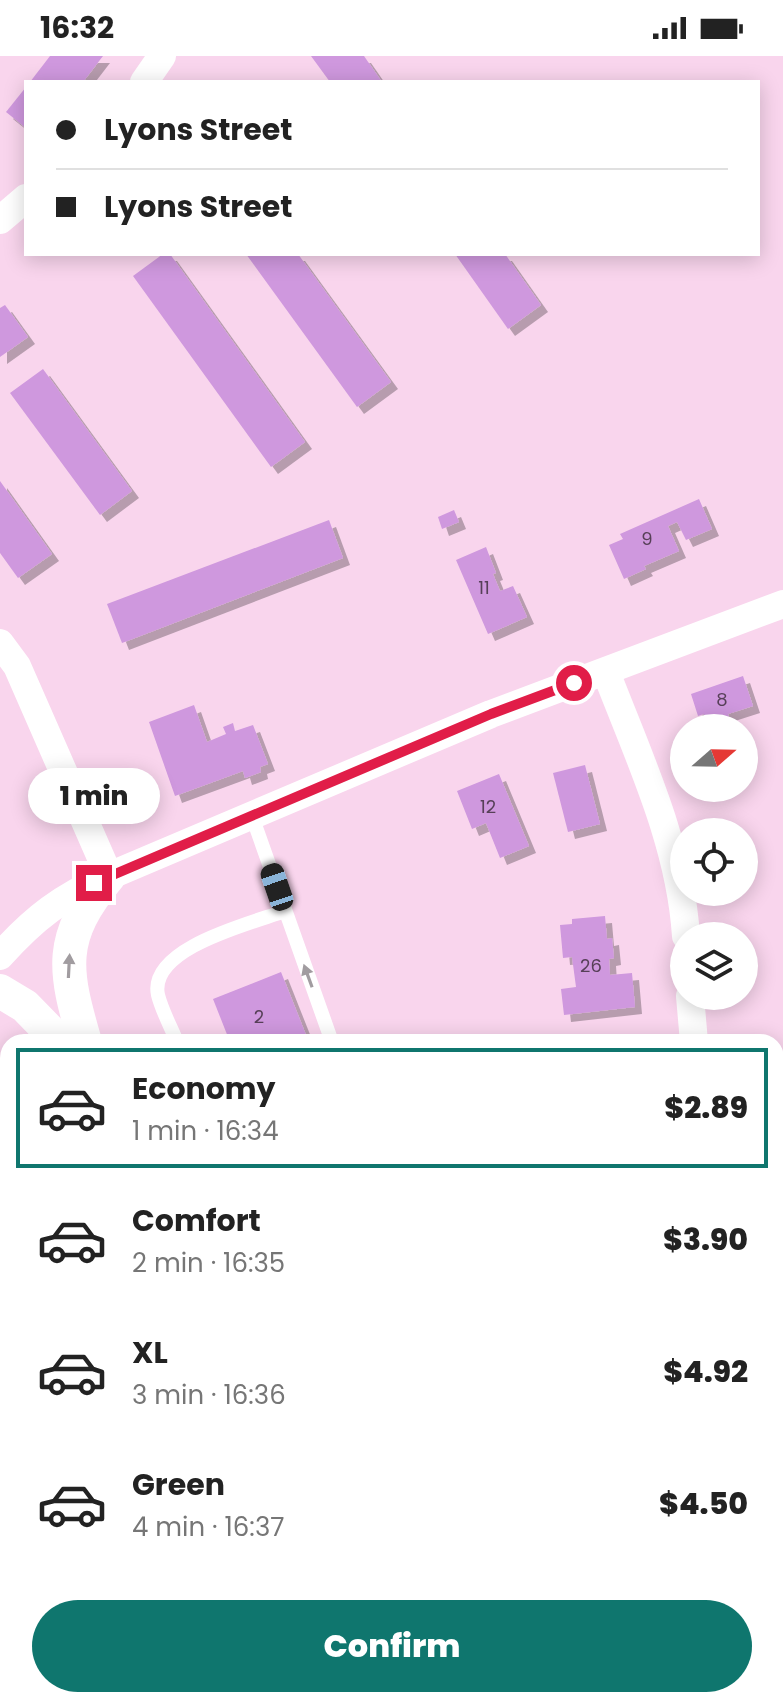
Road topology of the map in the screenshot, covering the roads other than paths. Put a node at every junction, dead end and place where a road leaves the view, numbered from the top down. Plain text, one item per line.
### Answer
1 (162, 56) edge
2 (145, 80) edge
3 (24, 200) edge
4 (0, 220) edge
5 (783, 604) edge
6 (0, 643) edge
7 (606, 672) junction
8 (252, 816) junction
9 (109, 876) junction
10 (285, 911) junction
11 (685, 922) edge
12 (0, 956) edge
13 (0, 991) edge
14 (691, 1010) edge
15 (52, 1034) edge
16 (83, 1034) edge
17 (174, 1034) edge
18 (329, 1034) edge
19 (693, 1034) edge

1 - 2 street
3 - 4 street
5 - 7 street
6 - 9 street
7 - 8 street
7 - 11 street
8 - 9 street
8 - 10 lane
9 - 12 street
16 -> 9 street
10 - 17 lane
18 -> 10 lane
13 - 15 street
14 - 19 street

